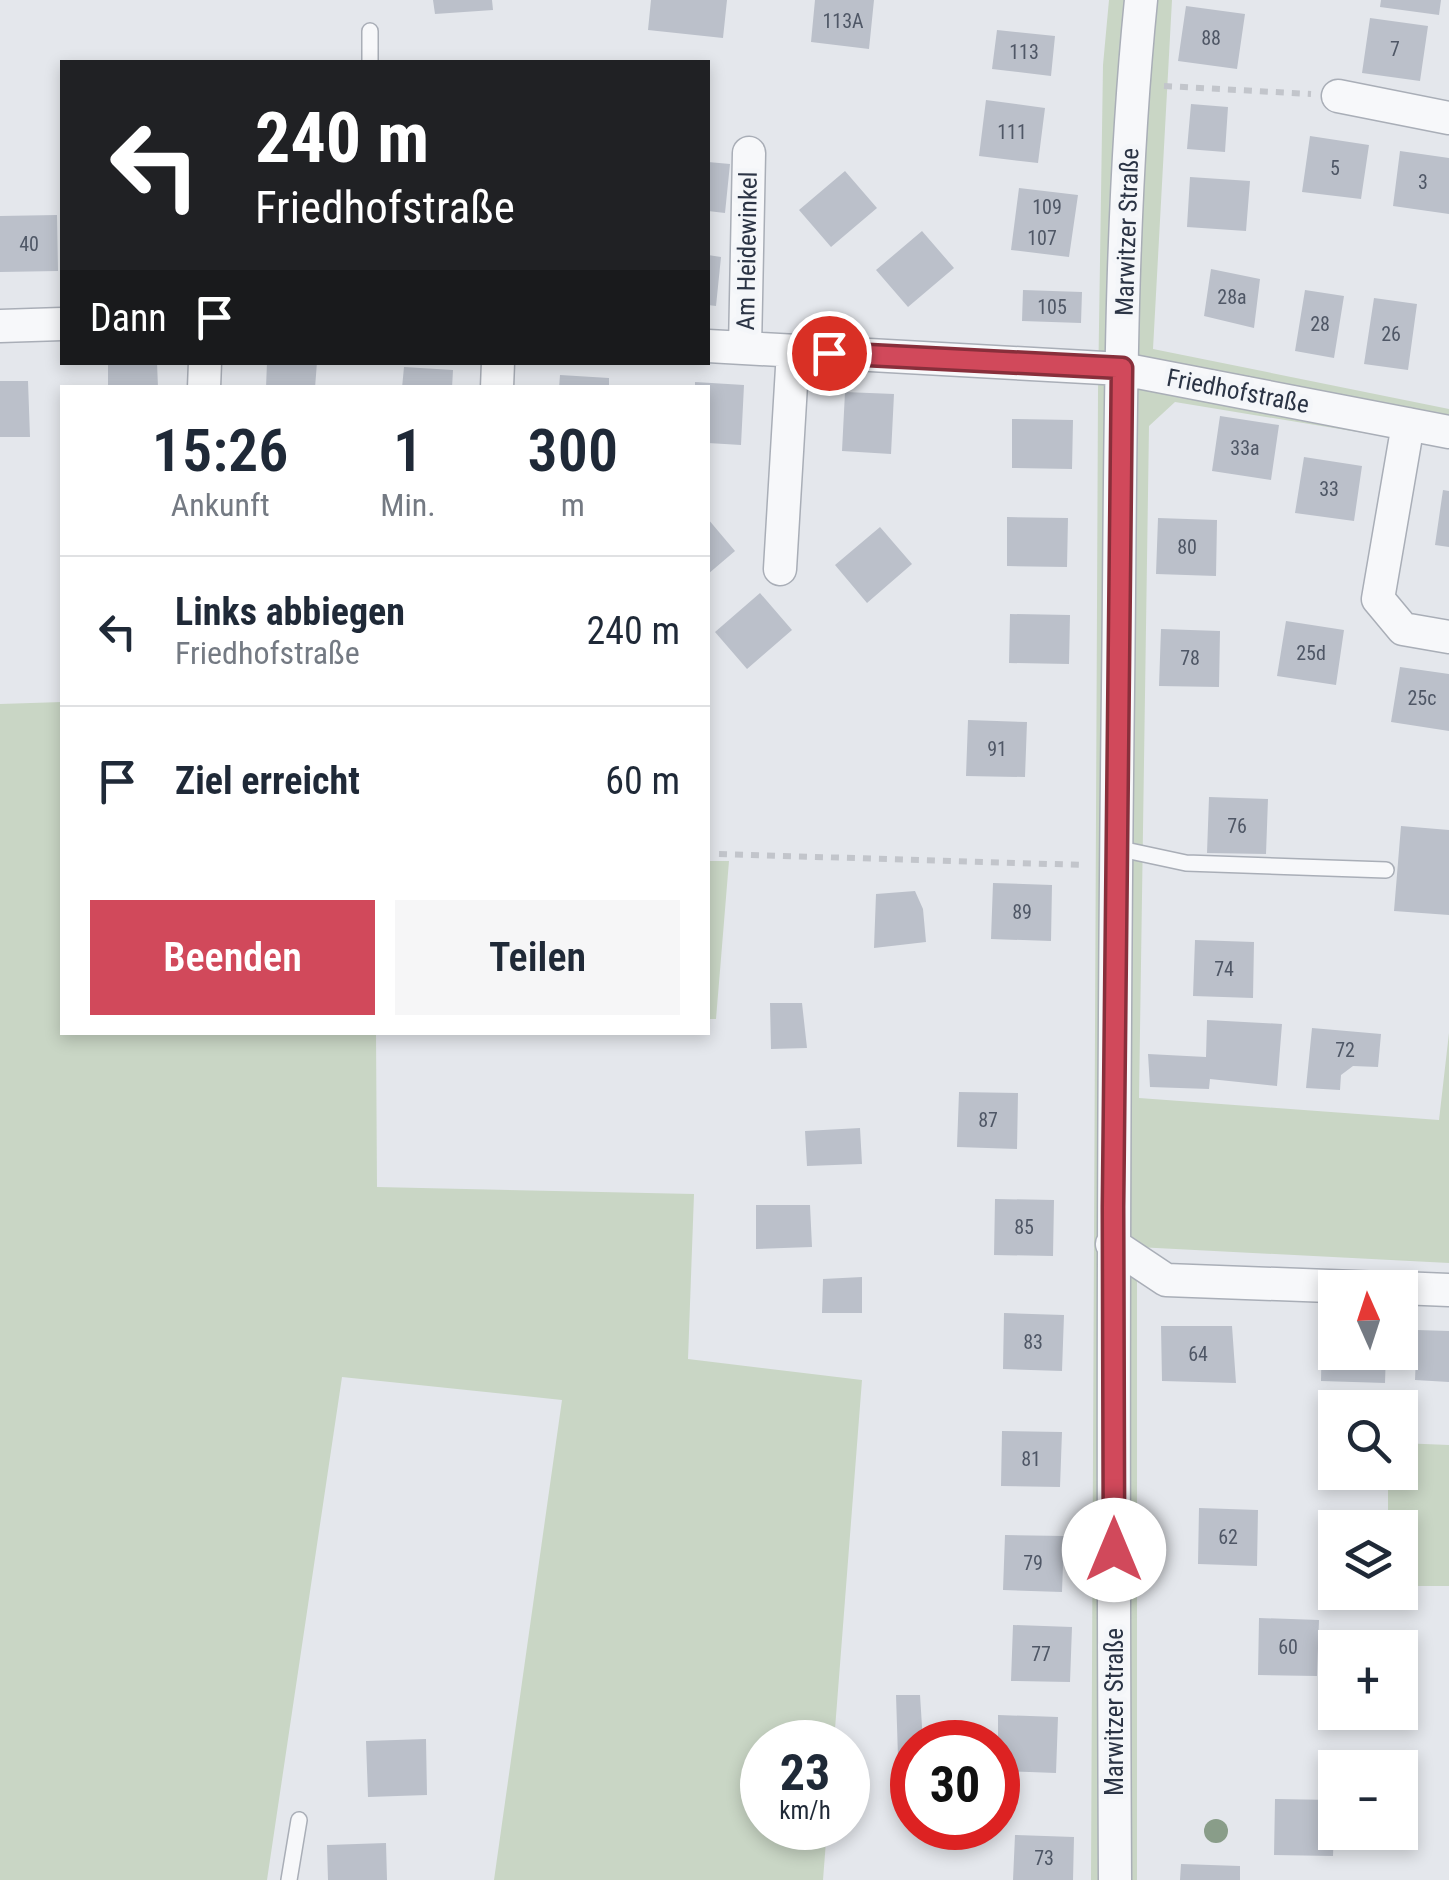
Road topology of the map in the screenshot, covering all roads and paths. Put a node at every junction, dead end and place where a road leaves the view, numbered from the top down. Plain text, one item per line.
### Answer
1 (1141, 0) edge
2 (370, 31) dead end
3 (370, 60) edge
4 (1132, 84) junction
5 (1338, 96) joint
6 (1449, 118) edge
7 (749, 153) dead end
8 (60, 324) edge
9 (0, 326) edge
10 (710, 346) edge
11 (744, 348) junction
12 (792, 351) junction
13 (1122, 368) junction
14 (1408, 424) junction
15 (1449, 432) edge
16 (780, 570) dead end
17 (1449, 637) edge
18 (718, 854) dead end
19 (1116, 857) junction
20 (1386, 870) dead end
21 (1112, 1244) junction
22 (1318, 1286) edge
23 (1418, 1289) edge
24 (1449, 1290) edge
25 (299, 1820) dead end
26 (289, 1880) edge
27 (1115, 1880) edge

1 - 4 street, Marwitzer Straße
2 - 3 lane
4 - 5 path
4 - 13 street, Marwitzer Straße
5 - 6 street
7 - 11 street, Am Heidewinkel
8 - 9 street
10 - 11 street, Friedhofstraße
11 - 12 street, Friedhofstraße
12 - 13 street, Friedhofstraße
12 - 16 street
13 - 14 street, Friedhofstraße
13 - 19 street, Marwitzer Straße
14 - 15 street, Friedhofstraße
14 - 17 street
18 - 19 path
19 - 20 lane
19 - 21 street, Marwitzer Straße
21 - 22 street
21 - 27 street, Marwitzer Straße
23 - 24 street
25 - 26 lane

